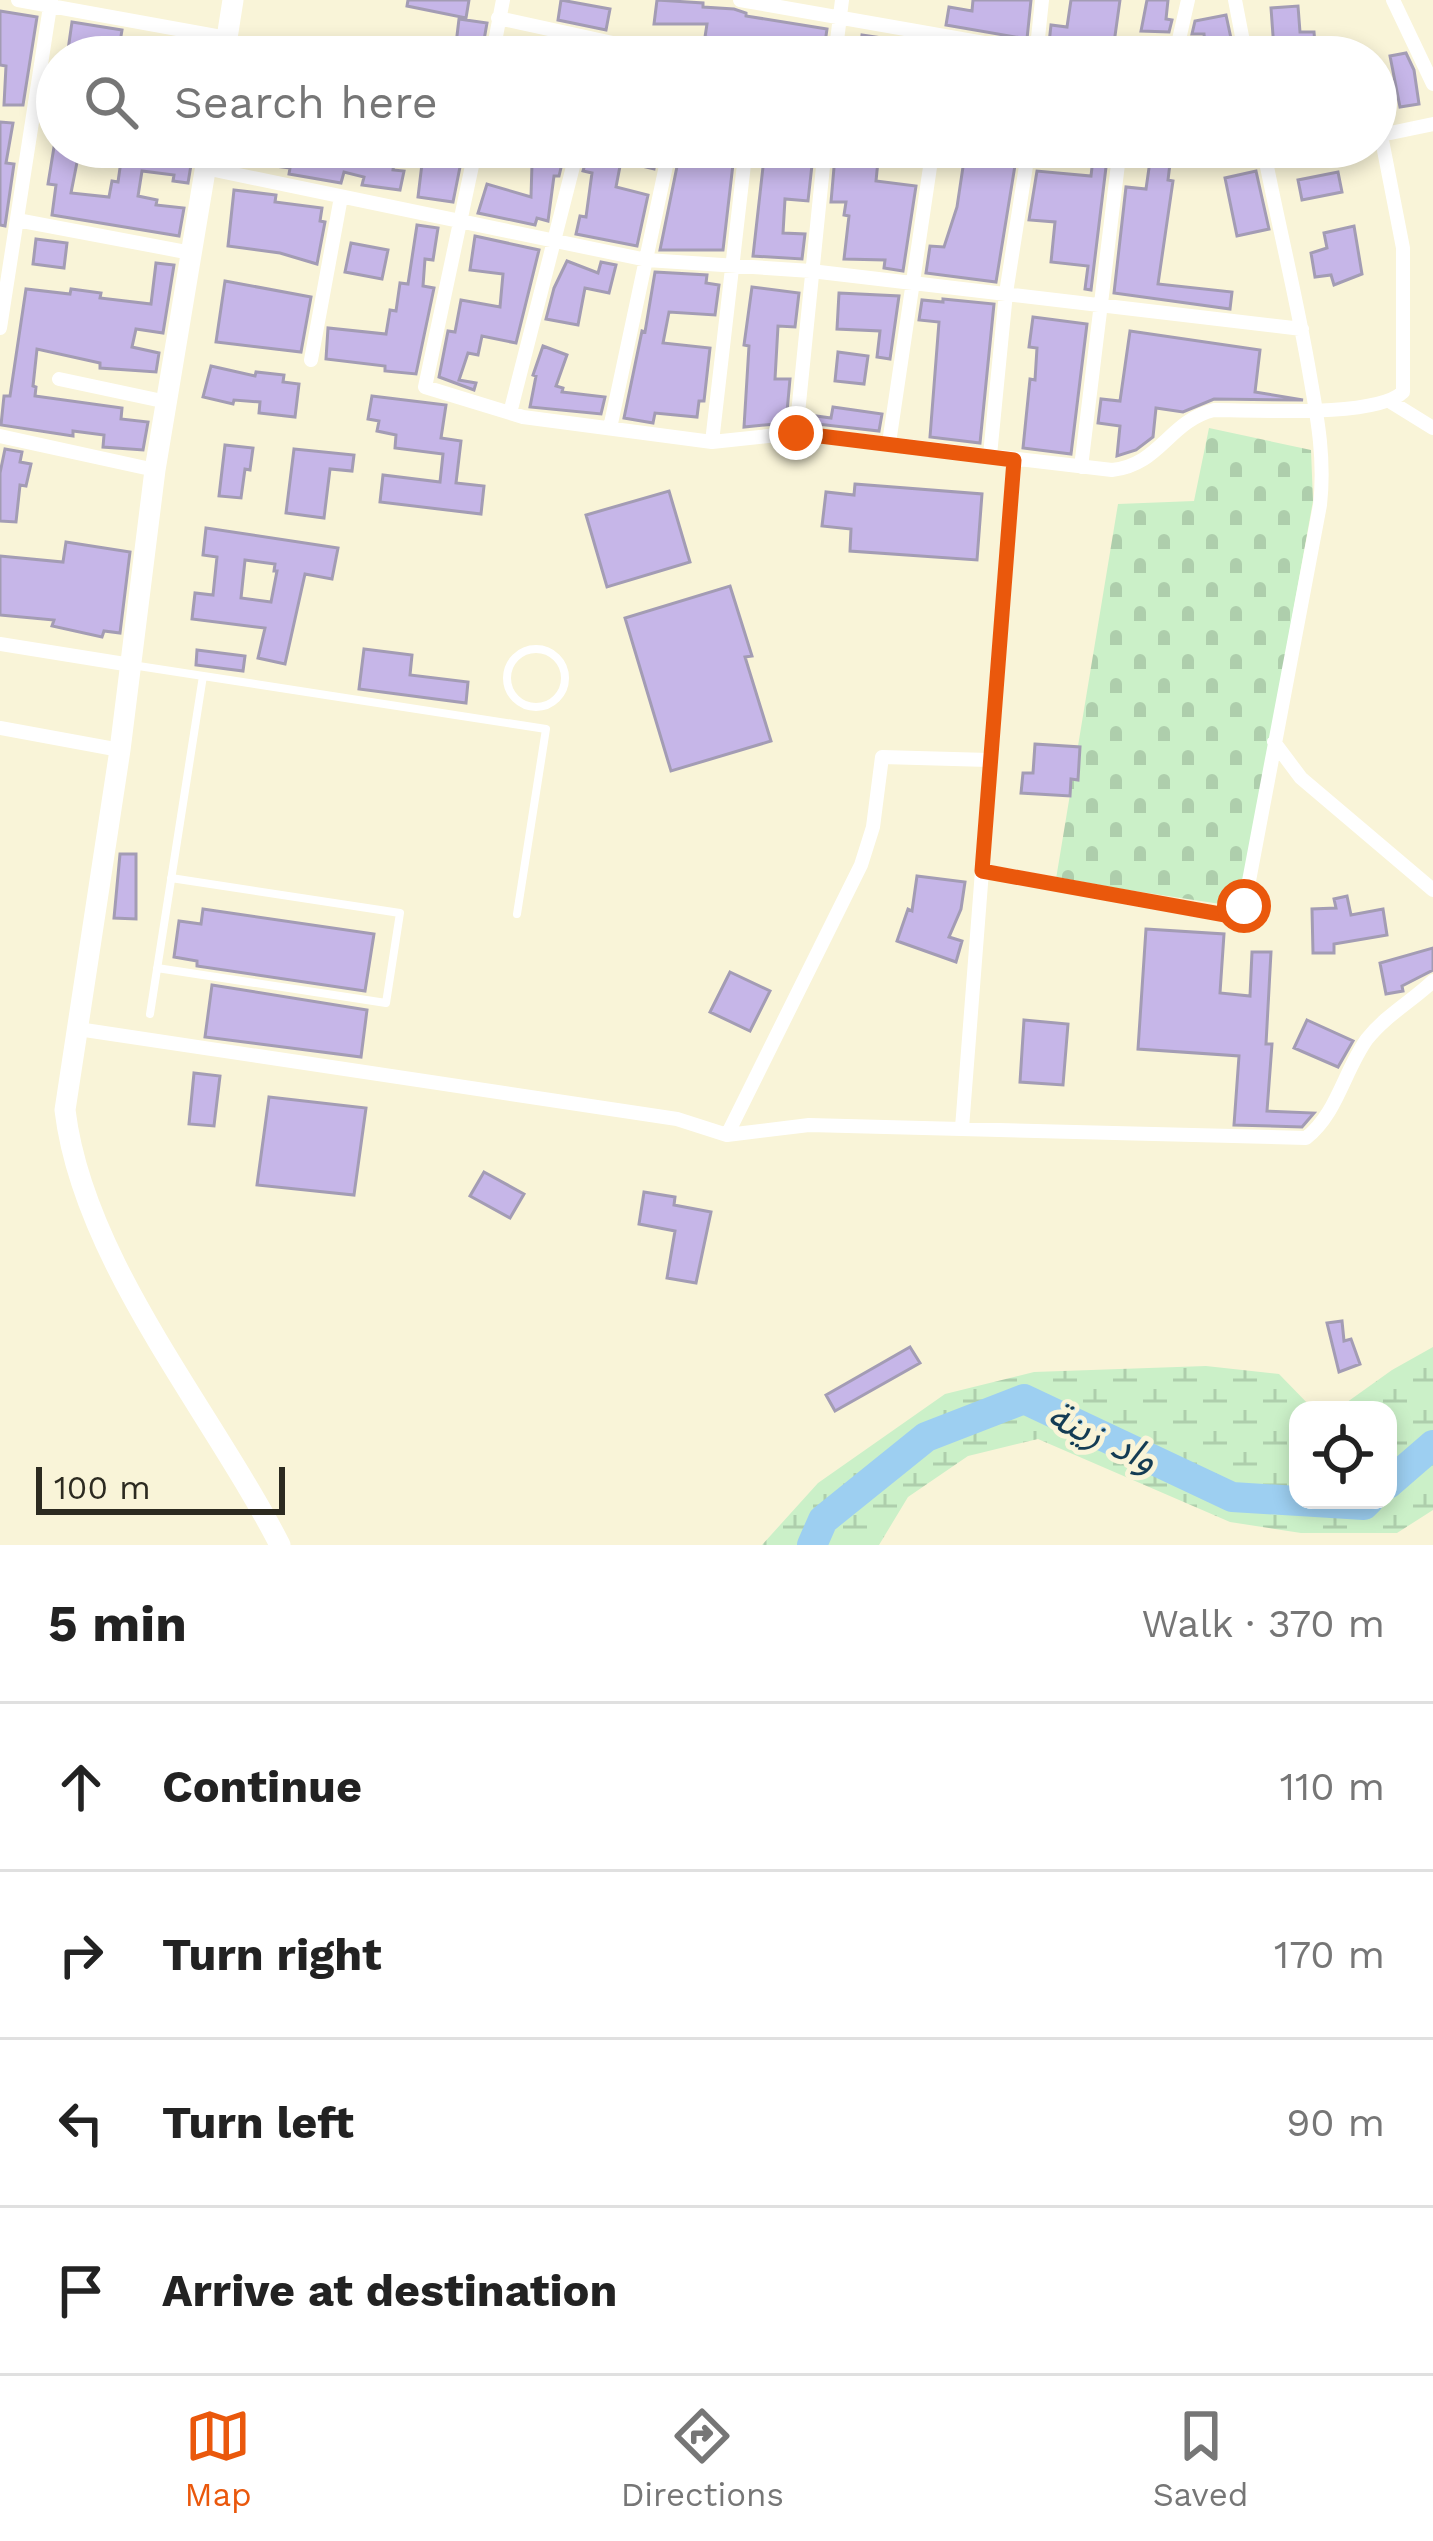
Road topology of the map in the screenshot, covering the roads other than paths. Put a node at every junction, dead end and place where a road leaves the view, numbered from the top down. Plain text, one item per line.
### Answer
1 (18, 0) edge
2 (233, 0) edge
3 (503, 0) edge
4 (740, 0) edge
5 (842, 0) edge
6 (1042, 0) edge
7 (1188, 0) edge
8 (1235, 0) edge
9 (1391, 1) edge
10 (51, 3) edge
11 (839, 17) junction
12 (498, 18) junction
13 (46, 36) edge
14 (179, 36) edge
15 (227, 36) edge
16 (495, 36) edge
17 (559, 36) edge
18 (837, 36) edge
19 (938, 36) edge
20 (1038, 36) edge
21 (1180, 36) edge
22 (1242, 36) edge
23 (1433, 84) edge
24 (36, 99) edge
25 (1433, 124) edge
26 (1397, 131) edge
27 (205, 168) edge
28 (241, 168) edge
29 (472, 168) edge
30 (573, 168) edge
31 (666, 168) edge
32 (744, 168) edge
33 (823, 168) edge
34 (930, 168) edge
35 (1026, 168) edge
36 (1117, 168) edge
37 (1267, 168) edge
38 (1385, 168) edge
39 (341, 197) junction
40 (17, 220) junction
41 (462, 223) junction
42 (555, 242) junction
43 (191, 253) junction
44 (647, 260) junction
45 (732, 266) junction
46 (811, 271) junction
47 (914, 282) junction
48 (1006, 293) junction
49 (1098, 307) junction
50 (0, 328) edge
51 (1302, 329) junction
52 (311, 360) dead end
53 (59, 379) dead end
54 (166, 402) junction
55 (1391, 402) junction
56 (1316, 411) junction
57 (510, 413) junction
58 (610, 428) junction
59 (1433, 428) edge
60 (796, 433) junction
61 (0, 436) edge
62 (712, 442) junction
63 (889, 443) junction
64 (990, 455) junction
65 (1014, 460) junction
66 (1082, 467) junction
67 (155, 470) junction
68 (0, 644) edge
69 (131, 665) junction
70 (202, 676) junction
71 (534, 707) junction
72 (530, 727) junction
73 (0, 728) edge
74 (1274, 742) junction
75 (120, 750) junction
76 (989, 760) junction
77 (982, 871) junction
78 (171, 878) junction
79 (1433, 890) edge
80 (518, 914) dead end
81 (158, 968) junction
82 (1433, 981) edge
83 (150, 1013) dead end
84 (78, 1029) junction
85 (962, 1128) junction
86 (727, 1135) junction
87 (280, 1545) edge

1 - 10 street
2 - 15 street
3 - 12 street
4 - 11 street
5 - 11 street
6 - 20 street
7 - 21 street
8 - 22 street
9 - 23 street
10 - 13 street
10 - 14 street
11 - 18 street
11 - 19 street
12 - 16 street
12 - 17 street
24 - 40 street
25 - 26 street
27 - 43 street
28 - 39 street
29 - 41 street
30 - 42 street
31 - 44 street
32 - 45 street
33 - 46 street
34 - 47 street
35 - 48 street
36 - 49 street
37 - 51 street
38 - 55 street
39 - 41 street
39 - 52 street
40 - 43 street
40 - 50 street
41 - 42 street
41 - 57 street
42 - 44 street
42 - 57 street
43 - 54 street
44 - 45 street
44 - 58 street
45 - 46 street
45 - 62 street
46 - 47 street
46 - 60 street
47 - 48 street
47 - 63 street
48 - 49 street
48 - 64 street
49 - 51 street
49 - 66 street
51 - 56 street
53 - 54 street
54 - 67 street
55 - 56 street
55 - 59 street
56 - 66 street
56 - 74 street
57 - 58 street
58 - 62 street
60 - 62 street
60 - 63 street
61 - 67 street
63 - 64 street
64 - 65 street
65 - 66 street
65 - 76 street
67 - 69 street
68 - 69 street
69 - 70 lane
69 - 75 street
70 - 72 lane
70 - 78 lane
71 - 71 lane
71 - 72 lane
72 - 80 lane
73 - 75 street
74 - 77 street
74 - 79 street
75 - 84 street
76 - 77 street
76 - 86 street
77 - 85 street
78 - 81 lane
78 - 81 lane
81 - 83 lane
82 - 85 street
84 - 86 street
84 - 87 street
85 - 86 street

